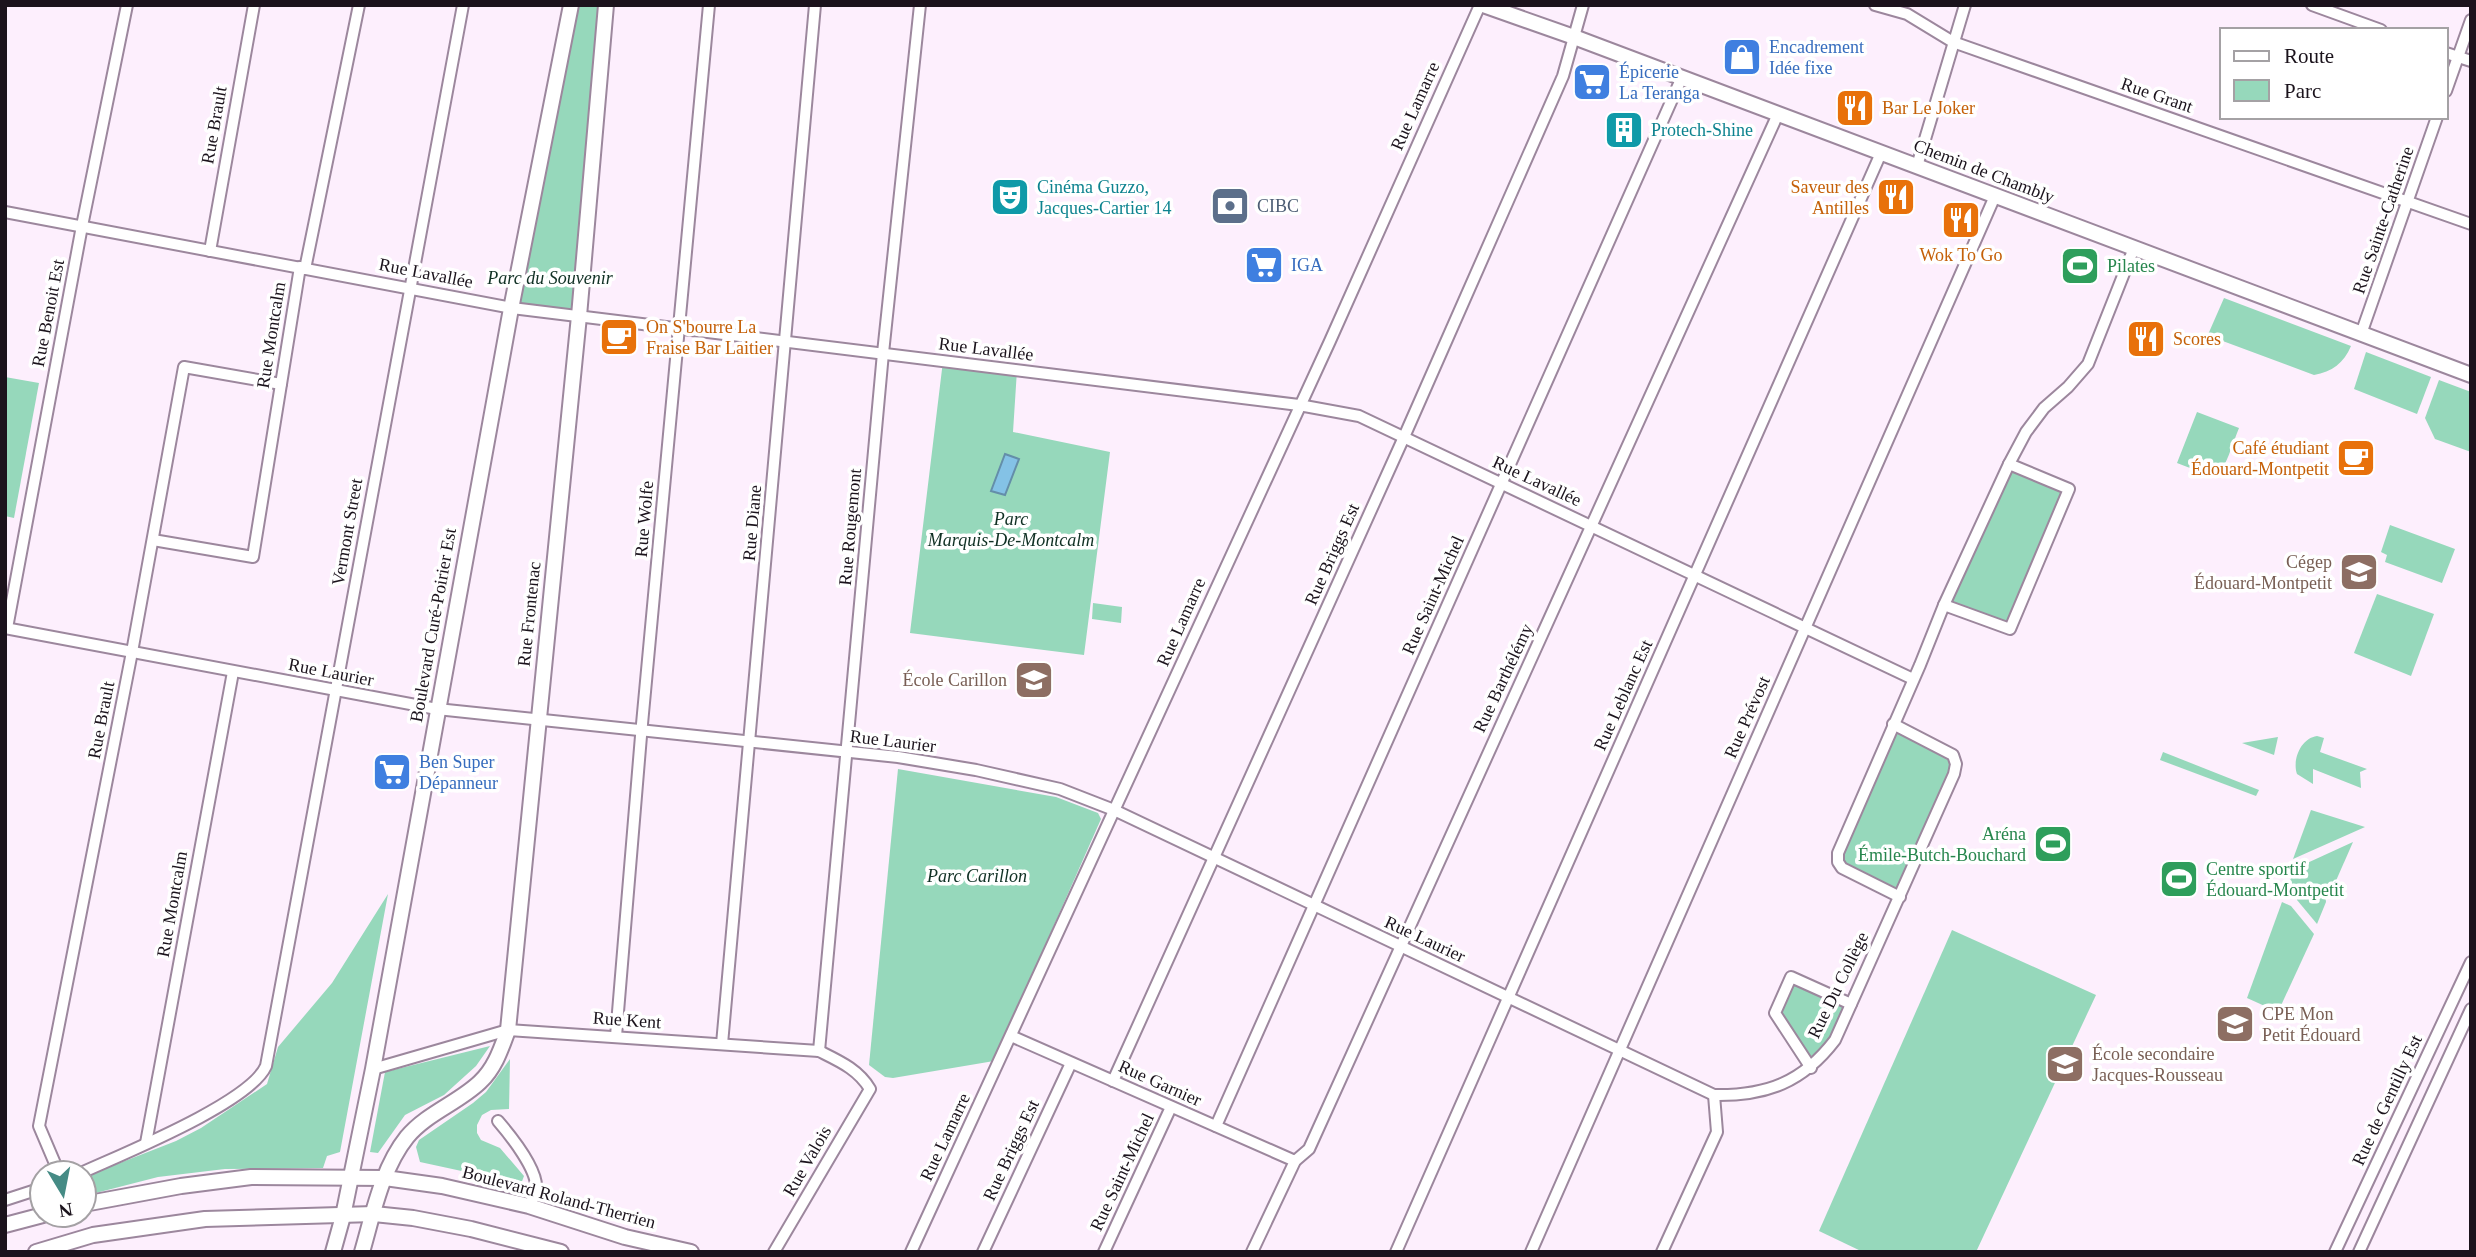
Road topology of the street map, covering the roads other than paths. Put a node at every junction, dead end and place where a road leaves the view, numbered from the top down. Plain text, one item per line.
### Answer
1 (127, 5) edge
2 (254, 5) edge
3 (359, 5) edge
4 (463, 5) edge
5 (571, 5) edge
6 (606, 5) edge
7 (709, 5) edge
8 (815, 5) edge
9 (920, 5) edge
10 (1481, 5) edge
11 (1583, 5) edge
12 (1875, 5) edge
13 (1965, 5) edge
14 (2312, 5) edge
15 (2471, 20) edge
16 (2375, 28) edge
17 (1574, 37) junction
18 (1953, 42) junction
19 (2448, 54) edge
20 (2458, 57) junction
21 (2471, 61) edge
22 (1682, 78) junction
23 (2448, 85) edge
24 (1778, 114) junction
25 (2436, 119) edge
26 (1881, 152) junction
27 (1917, 166) junction
28 (1995, 196) junction
29 (2407, 201) junction
30 (5, 212) edge
31 (2471, 224) edge
32 (82, 226) junction
33 (2134, 248) junction
34 (209, 251) junction
35 (302, 268) junction
36 (409, 288) junction
37 (512, 307) junction
38 (579, 316) junction
39 (680, 328) junction
40 (2361, 334) junction
41 (786, 341) junction
42 (883, 354) junction
43 (2471, 375) edge
44 (281, 384) junction
45 (1299, 405) junction
46 (1404, 437) junction
47 (2009, 464) junction
48 (1502, 484) junction
49 (1591, 526) junction
50 (153, 541) junction
51 (1695, 575) junction
52 (1944, 605) junction
53 (6, 628) edge
54 (1805, 628) junction
55 (132, 652) junction
56 (233, 671) junction
57 (1913, 679) junction
58 (335, 691) junction
59 (438, 709) junction
60 (538, 720) junction
61 (1894, 724) junction
62 (641, 732) junction
63 (749, 742) junction
64 (847, 752) junction
65 (1114, 810) junction
66 (1213, 858) junction
67 (1900, 897) junction
68 (1314, 906) junction
69 (1399, 946) junction
70 (2471, 962) edge
71 (1508, 998) junction
72 (1851, 1004) junction
73 (2471, 1009) edge
74 (508, 1030) junction
75 (616, 1036) junction
76 (1011, 1036) junction
77 (722, 1044) junction
78 (1618, 1050) junction
79 (819, 1052) junction
80 (1071, 1063) junction
81 (1811, 1068) junction
82 (373, 1069) junction
83 (1113, 1081) junction
84 (870, 1088) joint
85 (1714, 1096) junction
86 (1171, 1107) junction
87 (498, 1121) dead end
88 (1216, 1126) junction
89 (146, 1143) junction
90 (53, 1159) edge
91 (1294, 1161) junction
92 (98, 1165) edge
93 (351, 1177) junction
94 (385, 1178) junction
95 (28, 1193) edge
96 (5, 1200) edge
97 (98, 1201) edge
98 (529, 1206) junction
99 (374, 1214) junction
100 (343, 1216) junction
101 (28, 1219) edge
102 (5, 1225) edge
103 (673, 1249) edge
104 (36, 1252) edge
105 (333, 1252) edge
106 (362, 1252) edge
107 (561, 1252) edge
108 (691, 1252) edge
109 (774, 1252) edge
110 (911, 1252) edge
111 (983, 1252) edge
112 (1104, 1252) edge
113 (1252, 1252) edge
114 (1396, 1252) edge
115 (1531, 1252) edge
116 (1662, 1252) edge
117 (2335, 1252) edge
118 (2360, 1252) edge

1 - 32 street, Rue Benoit Est
2 - 34 street, Rue Brault
3 - 35 street, Rue Montcalm
4 - 36 street, Vermont Street
5 - 37 main road, Boulevard Curé-Poirier Est
6 - 38 main road, Rue Frontenac
7 - 39 street, Rue Wolfe
8 - 41 street, Rue Diane
9 - 42 street, Rue Rougemont
10 - 17 main road, Chemin de Chambly
10 - 45 street, Rue Lamarre
11 - 17 street, Rue Briggs Est
12 - 18 street, Rue Grant
13 - 18 street
14 - 16 street
15 - 20 street
17 - 22 main road, Chemin de Chambly
17 - 46 street, Rue Briggs Est
18 - 27 street
18 - 29 street, Rue Grant
19 - 20 street
20 - 21 street
20 - 23 street
22 - 24 main road, Chemin de Chambly
22 - 48 street, Rue Saint-Michel
24 - 26 main road, Chemin de Chambly
24 - 49 street, Rue Barthélémy
25 - 29 street, Rue Sainte-Catherine
26 - 27 main road, Chemin de Chambly
26 - 51 street, Rue Leblanc Est
27 - 28 main road, Chemin de Chambly
28 - 33 main road, Chemin de Chambly
28 - 54 street, Rue Prévost
29 - 31 street, Rue Grant
29 - 40 street, Rue Sainte-Catherine
30 - 32 street, Rue Lavallée
32 - 34 street, Rue Lavallée
32 - 53 street, Rue Benoit Est
33 - 40 main road, Chemin de Chambly
33 - 47 street
34 - 35 street, Rue Lavallée
35 - 36 street, Rue Lavallée
35 - 44 street, Rue Montcalm
36 - 37 street, Rue Lavallée
36 - 58 street, Vermont Street
37 - 38 street, Rue Lavallée
37 - 59 main road, Boulevard Curé-Poirier Est
38 - 39 street, Rue Lavallée
38 - 60 main road, Rue Frontenac
39 - 41 street, Rue Lavallée
39 - 62 street, Rue Wolfe
40 - 43 main road, Chemin de Chambly
41 - 42 street, Rue Lavallée
41 - 63 street, Rue Diane
42 - 45 street, Rue Lavallée
42 - 64 street, Rue Rougemont
44 - 50 street, Rue Brault
44 - 50 street, Rue Montcalm
45 - 46 street, Rue Lavallée
45 - 65 street, Rue Lamarre
46 - 48 street, Rue Lavallée
46 - 66 street, Rue Briggs Est
47 - 52 street
47 - 52 street
48 - 49 street, Rue Lavallée
48 - 68 street, Rue Saint-Michel
49 - 51 street, Rue Lavallée
49 - 69 street, Rue Barthélémy
50 - 55 street, Rue Brault
51 - 54 street, Rue Lavallée
51 - 71 street, Rue Leblanc Est
52 - 57 street
53 - 55 street, Rue Laurier
54 - 57 street, Rue Lavallée
54 - 78 street, Rue Prévost
55 - 56 street, Rue Laurier
55 - 90 street, Rue Brault
56 - 58 street, Rue Laurier
56 - 89 street, Rue Montcalm
57 - 61 street
58 - 59 street, Rue Laurier
58 - 89 street, Vermont Street
59 - 60 street, Rue Laurier
59 - 82 main road, Boulevard Curé-Poirier Est
60 - 62 street, Rue Laurier
60 - 74 main road, Rue Frontenac
61 - 67 street, Rue Du Collège
61 - 67 street
62 - 63 street, Rue Laurier
62 - 75 street, Rue Wolfe
63 - 64 street, Rue Laurier
63 - 77 street, Rue Diane
64 - 65 street, Rue Laurier
64 - 79 street, Rue Rougemont
65 - 66 street, Rue Laurier
65 - 76 street, Rue Lamarre
66 - 68 street, Rue Laurier
66 - 83 street, Rue Briggs Est
67 - 72 street, Rue Du Collège
68 - 69 street, Rue Laurier
68 - 88 street, Rue Saint-Michel
69 - 71 street, Rue Laurier
69 - 91 street, Rue Barthélémy
70 - 117 street, Rue de Gentilly Est
71 - 78 street, Rue Laurier
71 - 114 street, Rue Leblanc Est
72 - 81 street, Rue Du Collège
72 - 81 street
73 - 118 street
74 - 75 street, Rue Kent
74 - 82 street, Rue Kent
74 - 94 main road, Rue Frontenac
75 - 77 street, Rue Kent
76 - 80 street, Rue Garnier
76 - 110 street, Rue Lamarre
77 - 79 street, Rue Kent
78 - 85 street, Rue Laurier
78 - 115 street, Rue Prévost
79 - 84 street, Rue Kent
80 - 83 street, Rue Garnier
80 - 111 street, Rue Briggs Est
81 - 85 street, Rue Du Collège
82 - 93 main road, Boulevard Curé-Poirier Est
83 - 86 street, Rue Garnier
84 - 109 street, Rue Valois
85 - 116 street
86 - 88 street, Rue Garnier
86 - 112 street, Rue Saint-Michel
87 - 98 street
88 - 91 street, Rue Garnier
89 - 92 street
91 - 113 street, Rue Barthélémy
93 - 94 main road, Boulevard Roland-Therrien
93 - 97 main road, Boulevard Roland-Therrien
93 - 100 main road, Boulevard Curé-Poirier Est
94 - 98 main road, Boulevard Roland-Therrien
94 - 99 main road
95 - 96 street
98 - 103 main road, Boulevard Roland-Therrien
99 - 100 main road
99 - 106 main road
99 - 107 main road
100 - 104 main road
100 - 105 main road, Boulevard Curé-Poirier Est
101 - 102 main road
103 - 108 main road, Boulevard Roland-Therrien

